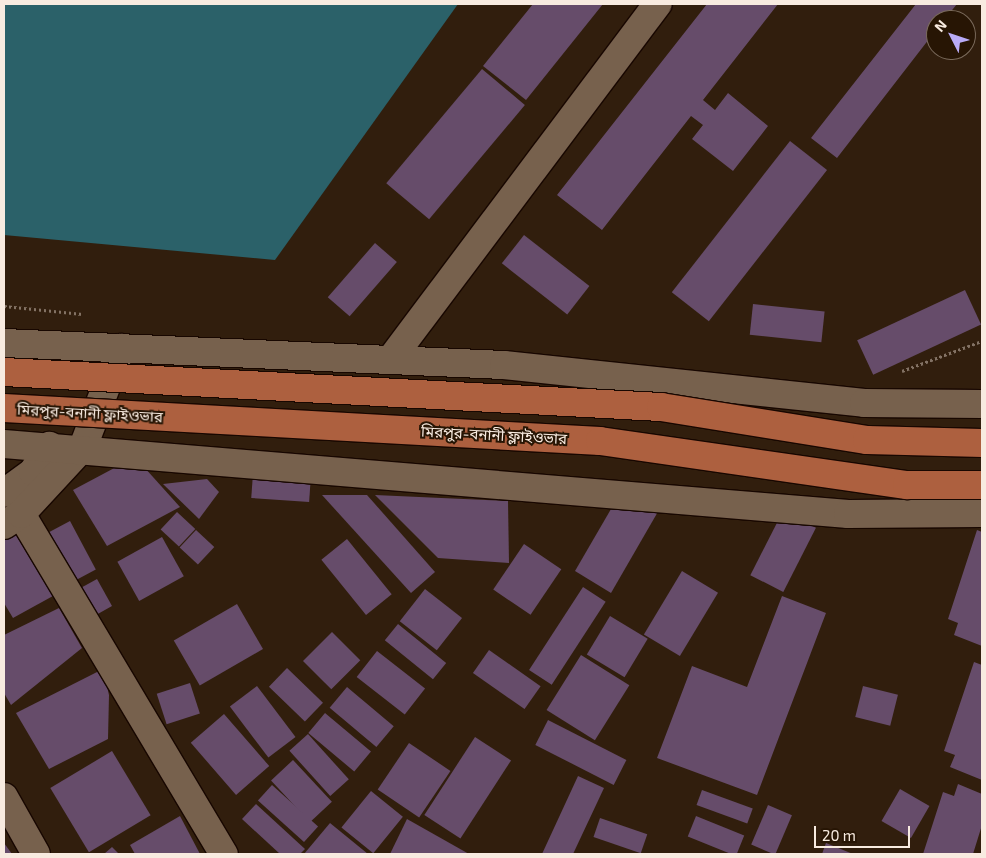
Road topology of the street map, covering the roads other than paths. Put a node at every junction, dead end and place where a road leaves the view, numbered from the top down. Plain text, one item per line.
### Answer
1 (658, 4) edge
2 (4, 343) edge
3 (121, 348) junction
4 (391, 359) junction
5 (4, 372) edge
6 (982, 404) edge
7 (4, 408) edge
8 (982, 443) edge
9 (4, 444) edge
10 (49, 446) junction
11 (82, 447) junction
12 (982, 485) edge
13 (4, 493) edge
14 (982, 513) edge
15 (12, 520) edge
16 (4, 797) edge
17 (36, 854) edge
18 (224, 854) edge

1 - 4 main road
2 - 3 main road
3 - 4 main road
3 - 11 main road
4 - 6 main road
5 - 8 main road, bridge
7 - 12 main road, মিরপুর-বনানী ফ্লাইওভার, bridge
9 - 10 main road
10 - 11 main road
10 - 13 main road
11 - 14 main road
11 - 15 main road
15 - 18 main road
16 - 17 main road

